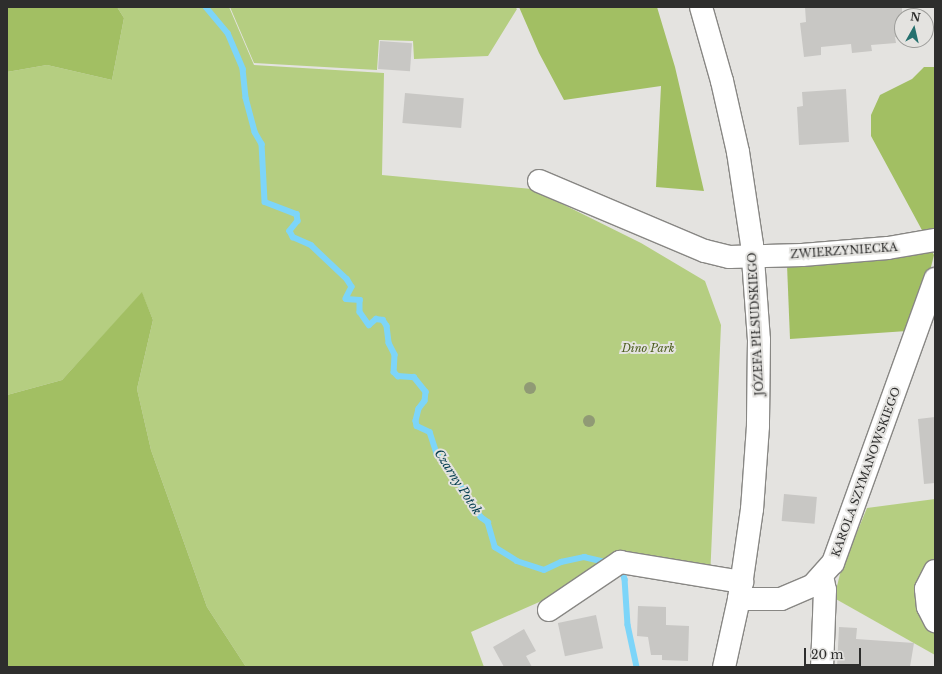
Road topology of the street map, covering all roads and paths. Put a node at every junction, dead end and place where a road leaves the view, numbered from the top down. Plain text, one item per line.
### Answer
1 (701, 7) edge
2 (539, 180) dead end
3 (935, 240) edge
4 (753, 255) junction
5 (935, 279) edge
6 (935, 571) edge
7 (822, 576) junction
8 (740, 590) junction
9 (549, 610) dead end
10 (935, 621) edge
11 (724, 667) edge
12 (822, 667) edge

1 - 4 street, JÓZEFA PIŁSUDSKIEGO
2 - 4 street, ZWIERZYNIECKA
3 - 4 street, ZWIERZYNIECKA
4 - 8 street, JÓZEFA PIŁSUDSKIEGO
5 - 7 street, KAROLA SZYMANOWSKIEGO
6 - 10 street
7 - 8 street, KAROLA SZYMANOWSKIEGO
7 - 12 street
8 - 9 street, KAROLA SZYMANOWSKIEGO
8 - 11 street, JÓZEFA PIŁSUDSKIEGO

